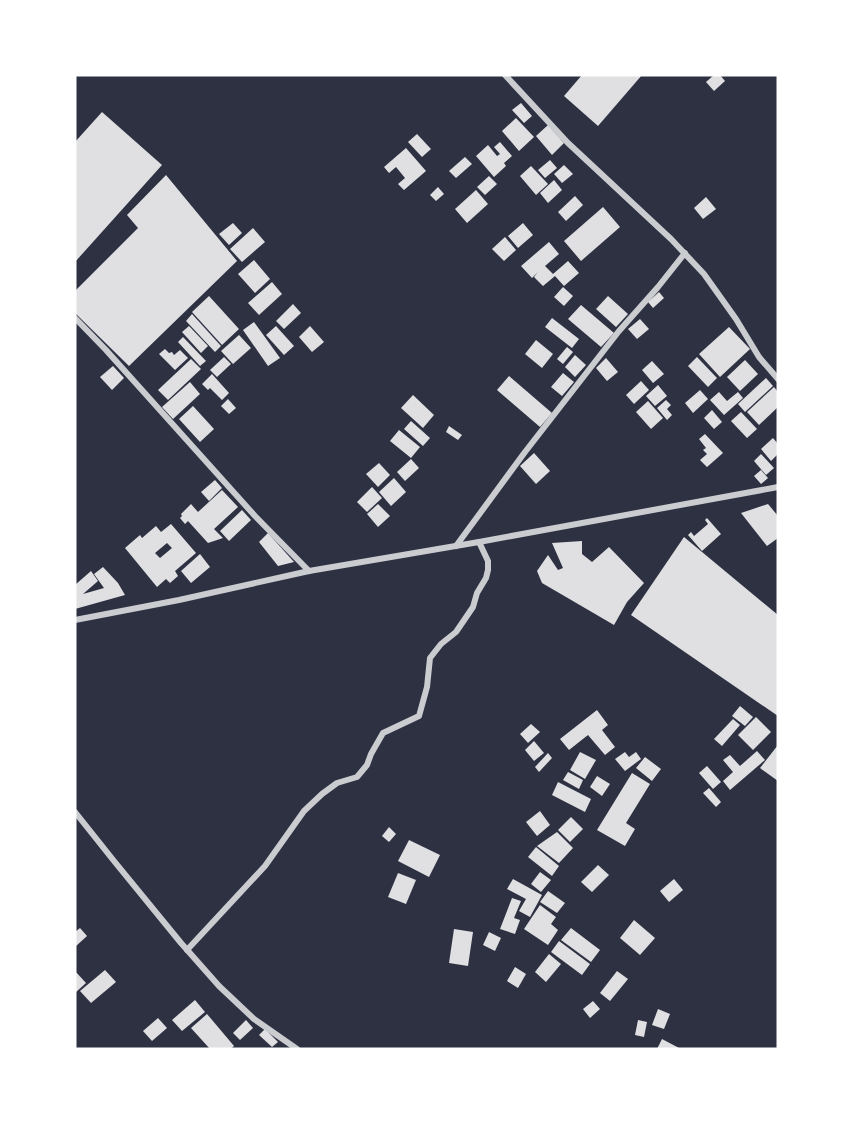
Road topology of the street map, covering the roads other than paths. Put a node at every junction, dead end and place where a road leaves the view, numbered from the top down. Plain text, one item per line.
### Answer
1 (504, 75) edge
2 (685, 254) junction
3 (75, 318) edge
4 (778, 379) edge
5 (778, 487) edge
6 (479, 542) junction
7 (456, 546) junction
8 (309, 571) junction
9 (75, 621) edge
10 (75, 812) edge
11 (187, 950) junction
12 (297, 1049) edge

1 - 2 street
2 - 4 street
2 - 7 street
3 - 8 street
5 - 6 street
6 - 7 street
6 - 11 street
7 - 8 street
8 - 9 street
10 - 11 street
11 - 12 street

